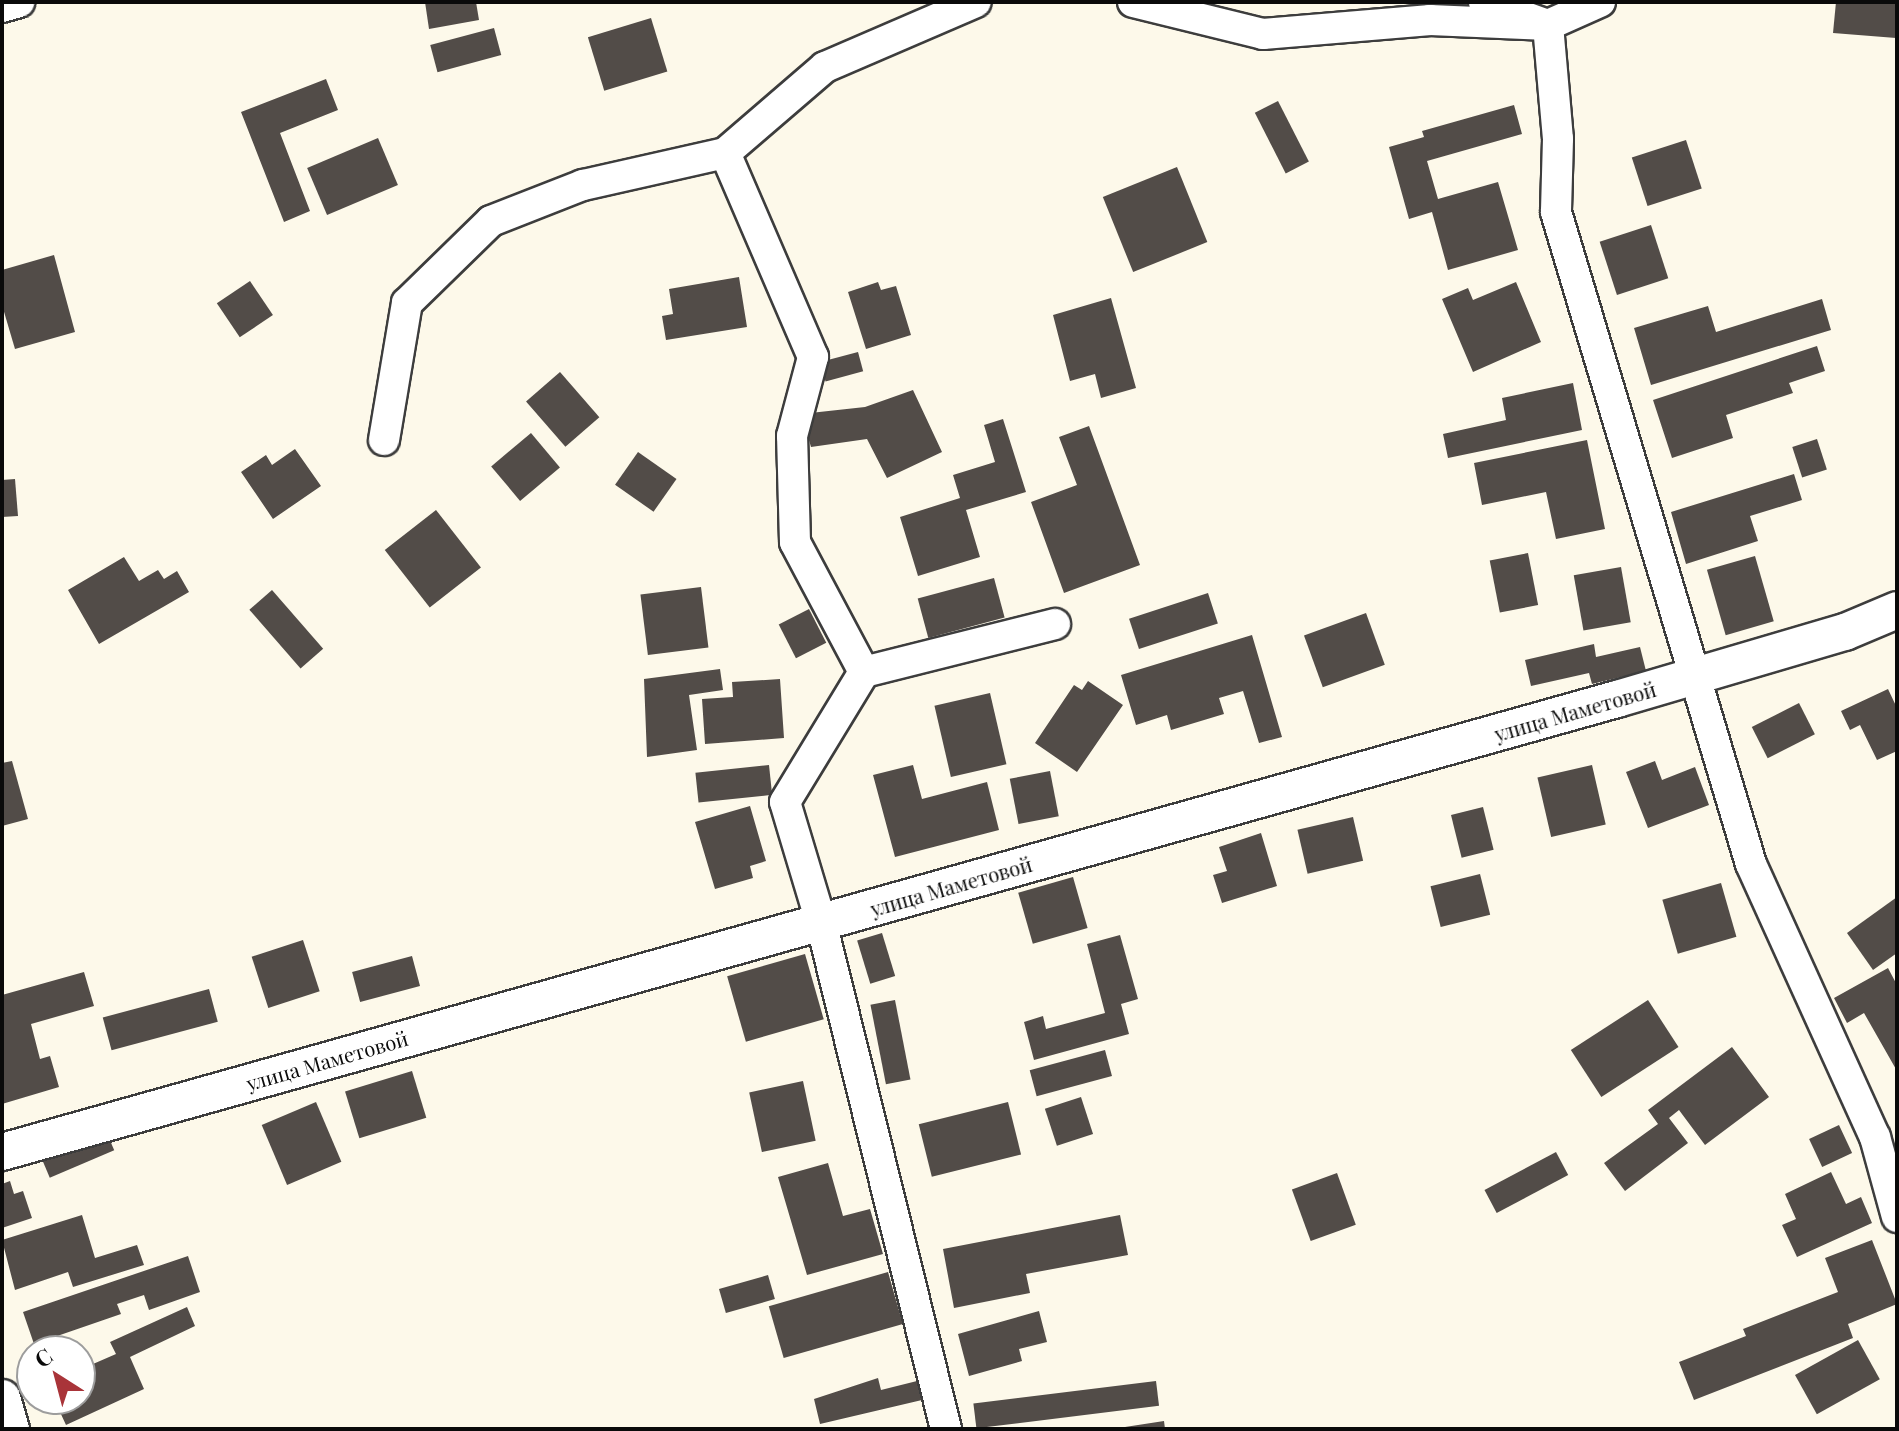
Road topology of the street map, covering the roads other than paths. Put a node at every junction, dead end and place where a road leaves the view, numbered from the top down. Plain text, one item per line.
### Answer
1 (19, 2) edge
2 (976, 2) edge
3 (1133, 2) edge
4 (1484, 2) edge
5 (1600, 2) edge
6 (2, 7) edge
7 (1548, 25) junction
8 (725, 153) junction
9 (384, 440) dead end
10 (1897, 610) edge
11 (1055, 624) dead end
12 (864, 672) junction
13 (1695, 676) junction
14 (821, 922) junction
15 (1886, 1134) edge
16 (2, 1152) edge
17 (1897, 1217) edge
18 (2, 1398) edge
19 (11, 1429) edge
20 (946, 1429) edge

1 - 6 street
2 - 8 street
3 - 7 street
4 - 7 street
5 - 7 street
7 - 13 street
8 - 9 street
8 - 12 street
10 - 13 street, улица Маметовой
11 - 12 street
12 - 14 street
13 - 14 street, улица Маметовой
13 - 15 street
14 - 16 street, улица Маметовой
14 - 20 street
15 - 17 street
18 - 19 street

